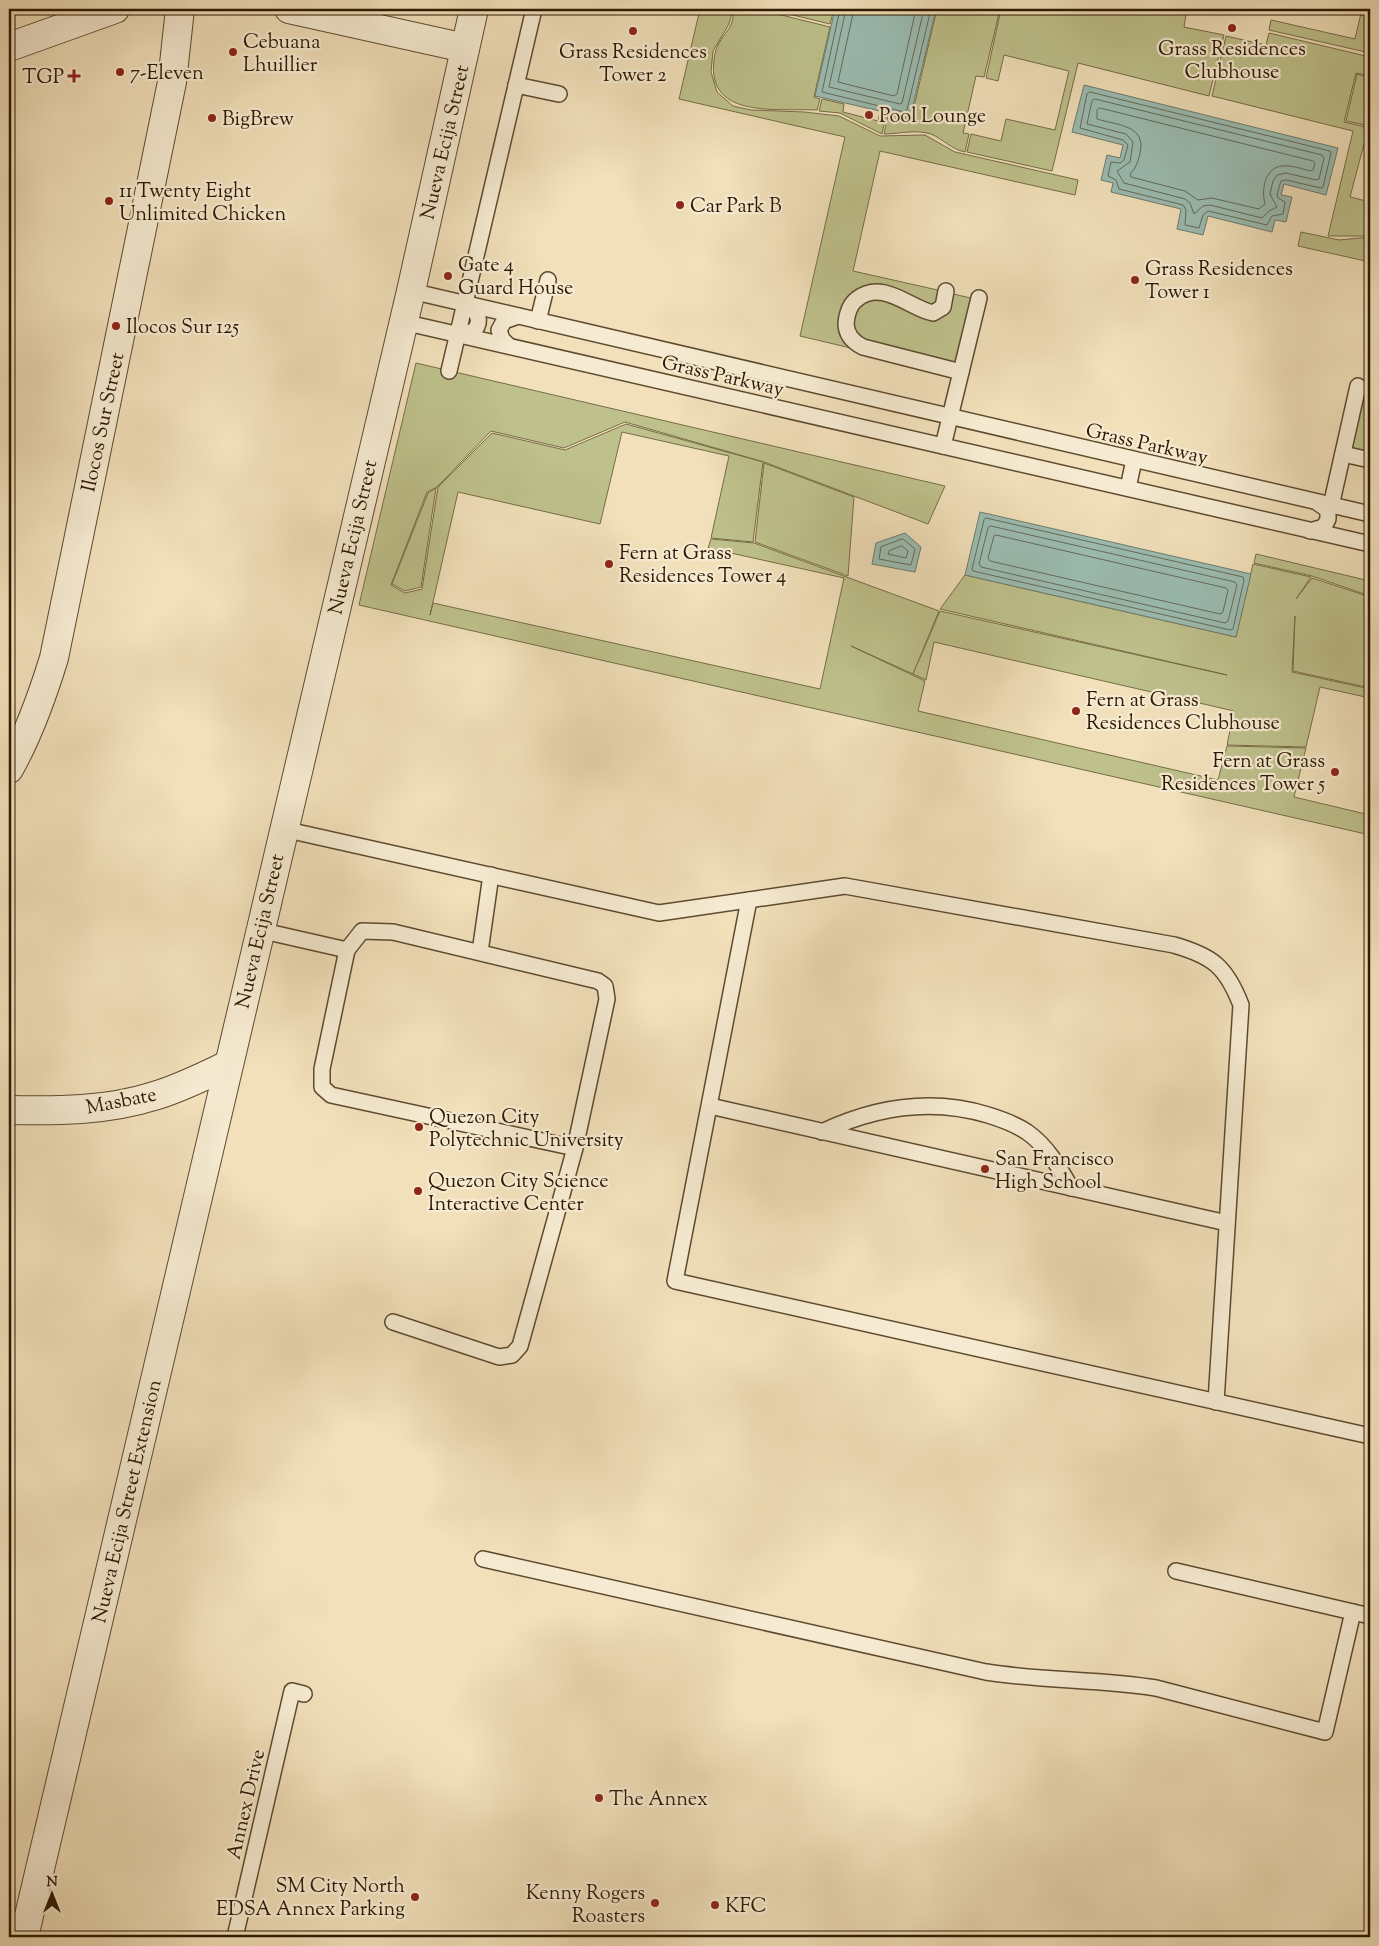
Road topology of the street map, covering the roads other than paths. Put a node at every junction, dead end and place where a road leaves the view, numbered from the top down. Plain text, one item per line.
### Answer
1 (115, 9) edge
2 (180, 9) edge
3 (289, 9) edge
4 (474, 9) edge
5 (534, 9) edge
6 (9, 47) edge
7 (465, 48) junction
8 (516, 85) junction
9 (559, 94) dead end
10 (548, 280) dead end
11 (946, 290) dead end
12 (410, 291) junction
13 (978, 298) dead end
14 (466, 304) junction
15 (518, 316) junction
16 (538, 321) junction
17 (403, 322) junction
18 (459, 335) junction
19 (509, 346) junction
20 (449, 370) dead end
21 (961, 372) junction
22 (1358, 386) dead end
23 (943, 415) junction
24 (967, 421) junction
25 (927, 442) junction
26 (943, 446) junction
27 (959, 449) junction
28 (1342, 454) junction
29 (1134, 460) junction
30 (1370, 460) edge
31 (1128, 488) junction
32 (1325, 504) junction
33 (1350, 509) junction
34 (1370, 514) edge
35 (1310, 531) junction
36 (1342, 538) junction
37 (1370, 544) edge
38 (9, 769) edge
39 (283, 829) junction
40 (491, 875) junction
41 (749, 900) junction
42 (260, 930) junction
43 (348, 950) junction
44 (480, 952) junction
45 (228, 1065) junction
46 (710, 1106) junction
47 (9, 1110) edge
48 (822, 1132) junction
49 (575, 1148) junction
50 (1071, 1188) junction
51 (1227, 1223) junction
52 (393, 1322) dead end
53 (1216, 1402) junction
54 (1370, 1436) edge
55 (483, 1559) dead end
56 (1176, 1571) dead end
57 (1353, 1612) junction
58 (1370, 1616) edge
59 (304, 1694) dead end
60 (24, 1937) edge
61 (235, 1937) edge

1 - 6 street
2 - 38 street, Ilocos Sur Street
3 - 7 street
4 - 7 street, Nueva Ecija Street
5 - 8 lane
7 - 12 street, Nueva Ecija Street
8 - 9 lane
8 - 14 lane
10 - 16 lane
11 - 21 lane
12 - 14 lane, Grass Parkway
12 - 17 street, Nueva Ecija Street
13 - 21 lane
14 - 15 lane, Grass Parkway
14 - 18 lane
15 - 16 lane, Grass Parkway
15 - 19 lane
16 - 23 lane, Grass Parkway
17 - 18 lane, Grass Parkway
17 - 39 street, Nueva Ecija Street
18 - 19 lane, Grass Parkway
18 - 20 lane
19 - 25 lane, Grass Parkway
21 - 23 lane
22 - 28 lane
23 - 24 lane, Grass Parkway
23 - 25 lane
23 - 26 lane
24 - 27 lane
24 - 29 lane, Grass Parkway
25 - 26 lane, Grass Parkway
26 - 27 lane, Grass Parkway
27 - 31 lane, Grass Parkway
28 - 30 lane
28 - 32 lane
29 - 31 lane
29 - 32 lane, Grass Parkway
31 - 35 lane, Grass Parkway
32 - 33 lane, Grass Parkway
32 - 35 lane
33 - 34 lane, Grass Parkway
33 - 36 lane
35 - 36 lane, Grass Parkway
36 - 37 lane, Grass Parkway
39 - 40 lane
39 - 42 street, Nueva Ecija Street
40 - 41 lane
40 - 44 lane
41 - 46 lane
41 - 51 lane
42 - 43 lane
42 - 45 street, Nueva Ecija Street
43 - 44 lane
43 - 49 lane
44 - 49 lane
45 - 47 street, Masbate
45 - 60 street, Nueva Ecija Street Extension
46 - 48 lane
46 - 53 lane
48 - 50 lane
48 - 50 lane
49 - 52 lane
50 - 51 lane
51 - 53 lane
53 - 54 lane
55 - 57 lane
56 - 57 lane
57 - 58 lane
59 - 61 lane, Annex Drive

